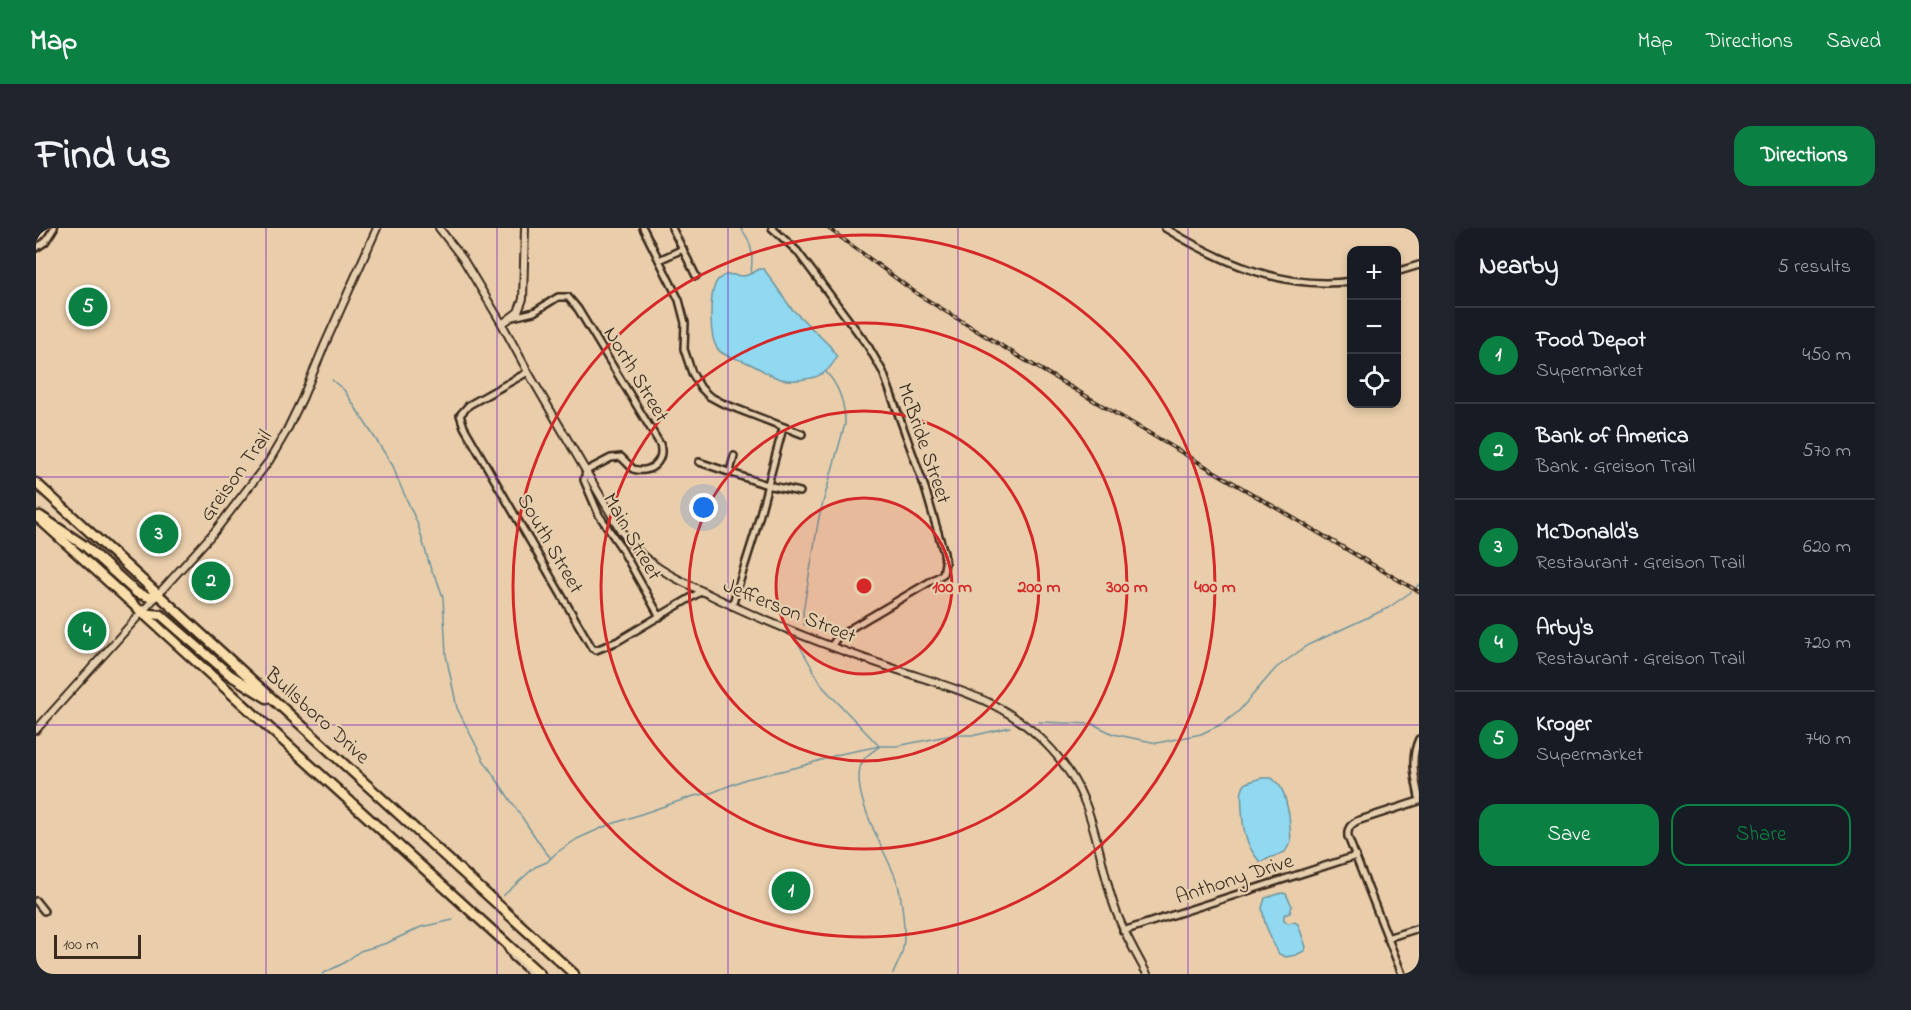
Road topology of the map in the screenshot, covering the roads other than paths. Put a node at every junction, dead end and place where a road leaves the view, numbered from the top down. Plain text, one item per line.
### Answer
1 (54, 228) edge
2 (377, 228) edge
3 (440, 228) edge
4 (525, 228) edge
5 (643, 228) edge
6 (672, 228) edge
7 (772, 228) edge
8 (1165, 228) edge
9 (36, 248) edge
10 (682, 249) junction
11 (659, 260) junction
12 (1419, 266) edge
13 (1401, 271) edge
14 (696, 276) dead end
15 (1347, 281) edge
16 (513, 317) junction
17 (502, 324) junction
18 (528, 372) junction
19 (783, 428) junction
20 (802, 434) dead end
21 (734, 456) dead end
22 (699, 462) dead end
23 (586, 471) junction
24 (730, 472) junction
25 (36, 483) edge
26 (767, 485) junction
27 (800, 492) dead end
28 (36, 515) edge
29 (702, 591) junction
30 (158, 594) junction
31 (732, 606) junction
32 (141, 613) junction
33 (660, 617) junction
34 (832, 645) junction
35 (284, 708) junction
36 (36, 730) edge
37 (1419, 739) edge
38 (1419, 799) edge
39 (1356, 856) junction
40 (36, 902) edge
41 (44, 911) dead end
42 (1419, 928) edge
43 (1124, 931) junction
44 (1387, 938) junction
45 (505, 943) junction
46 (532, 974) edge
47 (540, 974) edge
48 (574, 974) edge
49 (1147, 974) edge
50 (1402, 974) edge

1 - 9 street
2 - 30 street, Greison Trail
3 - 17 street, Jefferson Street
4 - 16 street
5 - 11 street
6 - 10 street
7 - 34 street, McBride Street
8 - 15 street
10 - 11 street
10 - 14 street
11 - 19 street
12 - 13 street
16 - 17 street
16 - 23 street, North Street
17 - 18 street, Jefferson Street
18 - 23 street, Jefferson Street
18 - 33 street, South Street
19 - 20 street
19 - 26 street
21 - 24 street
22 - 24 street
23 - 29 street, Jefferson Street
23 - 33 street, Main Street
24 - 26 street
25 - 30 main road, Bullsboro Drive
26 - 27 street
26 - 31 street
28 - 30 main road
28 - 32 main road, Bullsboro Drive
29 - 31 street, Jefferson Street
29 - 33 street, South Street
30 - 32 street, Greison Trail
30 - 35 main road, Bullsboro Drive
31 - 34 street, Jefferson Street
32 - 35 main road
32 - 36 street, Greison Trail
32 - 45 main road, Bullsboro Drive
34 - 43 street, Jefferson Street
35 - 48 main road, Bullsboro Drive
37 - 38 street
38 - 39 street
39 - 43 street, Anthony Drive
39 - 44 street
40 - 41 street
42 - 44 street
43 - 49 street, Jefferson Street
44 - 50 street
45 - 46 street
45 - 47 main road, Bullsboro Drive

